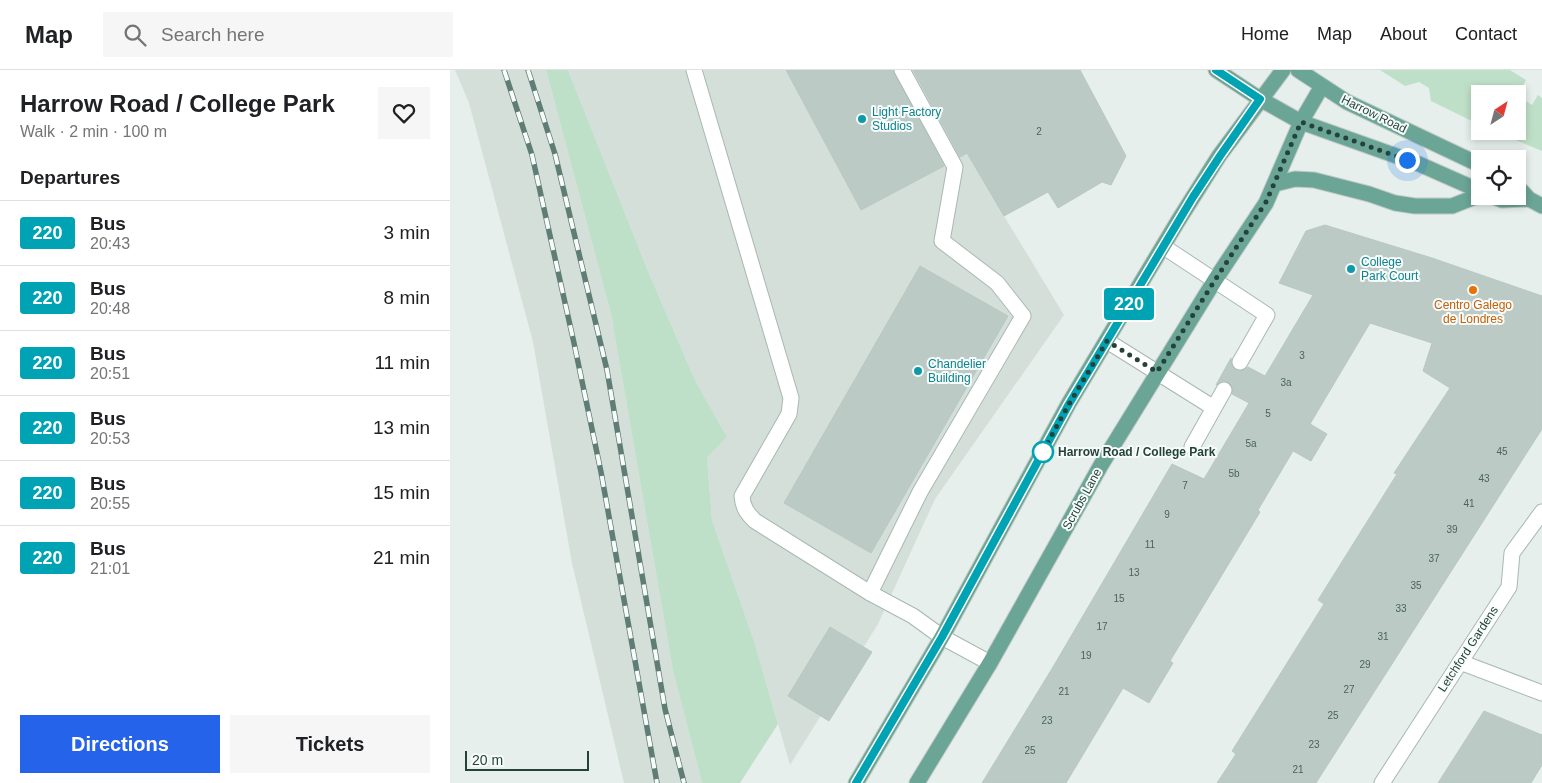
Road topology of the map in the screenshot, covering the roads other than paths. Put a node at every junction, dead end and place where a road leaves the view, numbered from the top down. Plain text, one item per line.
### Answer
1 (694, 70) edge
2 (902, 70) edge
3 (1216, 70) edge
4 (1283, 70) edge
5 (1298, 70) edge
6 (1322, 86) junction
7 (1260, 99) junction
8 (1301, 122) junction
9 (1471, 161) edge
10 (1275, 184) junction
11 (1471, 189) edge
12 (1471, 197) edge
13 (1164, 247) junction
14 (1215, 280) junction
15 (1107, 341) junction
16 (1240, 362) dead end
17 (1157, 372) junction
18 (1224, 390) dead end
19 (1214, 408) junction
20 (1192, 447) dead end
21 (1542, 512) edge
22 (870, 593) junction
23 (942, 637) junction
24 (1460, 662) junction
25 (990, 663) junction
26 (1542, 693) edge
27 (856, 783) edge
28 (917, 783) edge
29 (1382, 783) edge

1 - 22 street
2 - 22 street
3 - 7 main road
4 - 7 main road
5 - 6 main road, Harrow Road
6 - 8 main road, Scrubs Lane
6 - 9 main road, Harrow Road
7 - 8 main road
7 - 13 main road
8 - 10 main road, Scrubs Lane
8 - 11 main road
10 - 12 main road
10 - 14 main road, Scrubs Lane
13 - 14 street
13 - 15 main road
14 - 16 street
14 - 17 main road, Scrubs Lane
15 - 17 street
15 - 23 main road
17 - 19 street
17 - 25 main road, Scrubs Lane
18 - 19 street
19 - 20 street
21 - 24 street, Letchford Gardens
22 - 23 street
23 - 25 street
23 - 27 main road
24 - 26 street
24 - 29 street, Letchford Gardens
25 - 28 main road, Scrubs Lane

